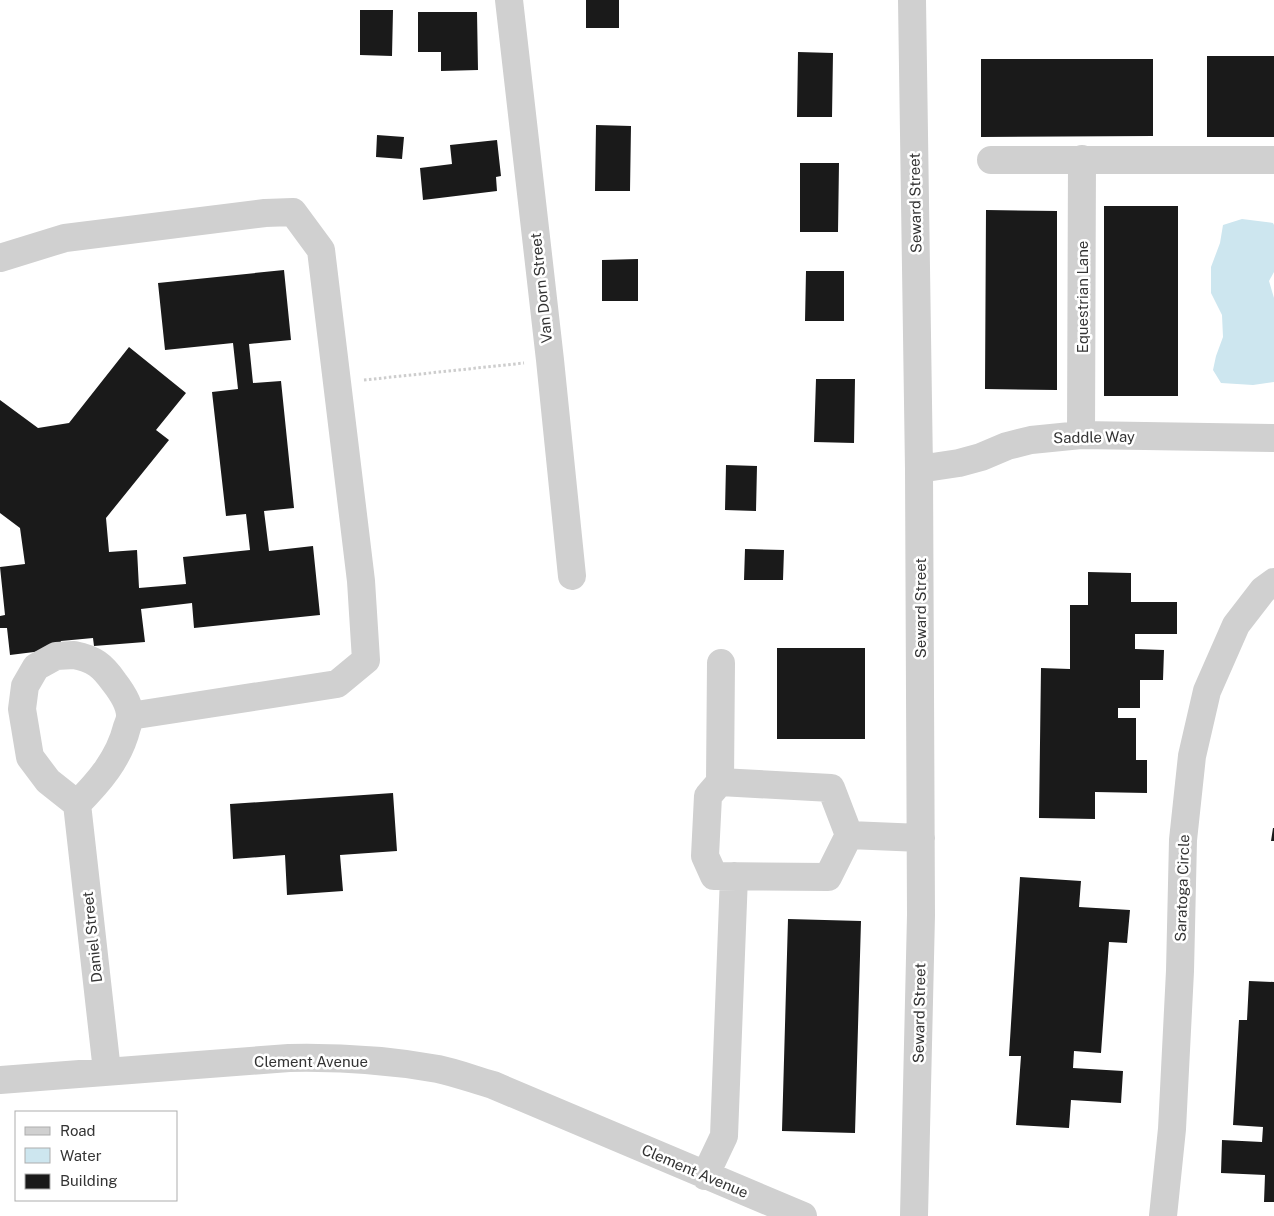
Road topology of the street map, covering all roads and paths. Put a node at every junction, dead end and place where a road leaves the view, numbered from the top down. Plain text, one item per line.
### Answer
1 (509, 0) edge
2 (912, 0) edge
3 (1082, 159) junction
4 (991, 160) dead end
5 (1274, 160) edge
6 (0, 258) edge
7 (550, 360) junction
8 (338, 384) junction
9 (1082, 435) junction
10 (1274, 438) edge
11 (919, 469) junction
12 (572, 576) dead end
13 (1274, 582) edge
14 (721, 663) dead end
15 (130, 716) junction
16 (720, 782) junction
17 (77, 804) junction
18 (849, 835) junction
19 (921, 838) junction
20 (734, 876) junction
21 (107, 1071) junction
22 (0, 1080) edge
23 (705, 1176) junction
24 (803, 1216) edge
25 (914, 1216) edge
26 (1163, 1216) edge

1 - 7 street, Van Dorn Street
2 - 11 street, Seward Street
3 - 4 street
3 - 5 street
3 - 9 street, Equestrian Lane
6 - 8 street
7 - 8 path
7 - 12 street, Van Dorn Street
8 - 15 street
9 - 10 street, Saddle Way
9 - 11 street, Saddle Way
11 - 19 street, Seward Street
13 - 26 street, Saratoga Circle
14 - 16 street
15 - 17 street
15 - 17 street
16 - 18 street
16 - 20 street
17 - 21 street, Daniel Street
18 - 19 street
18 - 20 street
19 - 25 street, Seward Street
20 - 23 street
21 - 22 street, Clement Avenue
21 - 23 street, Clement Avenue
23 - 24 street, Clement Avenue

